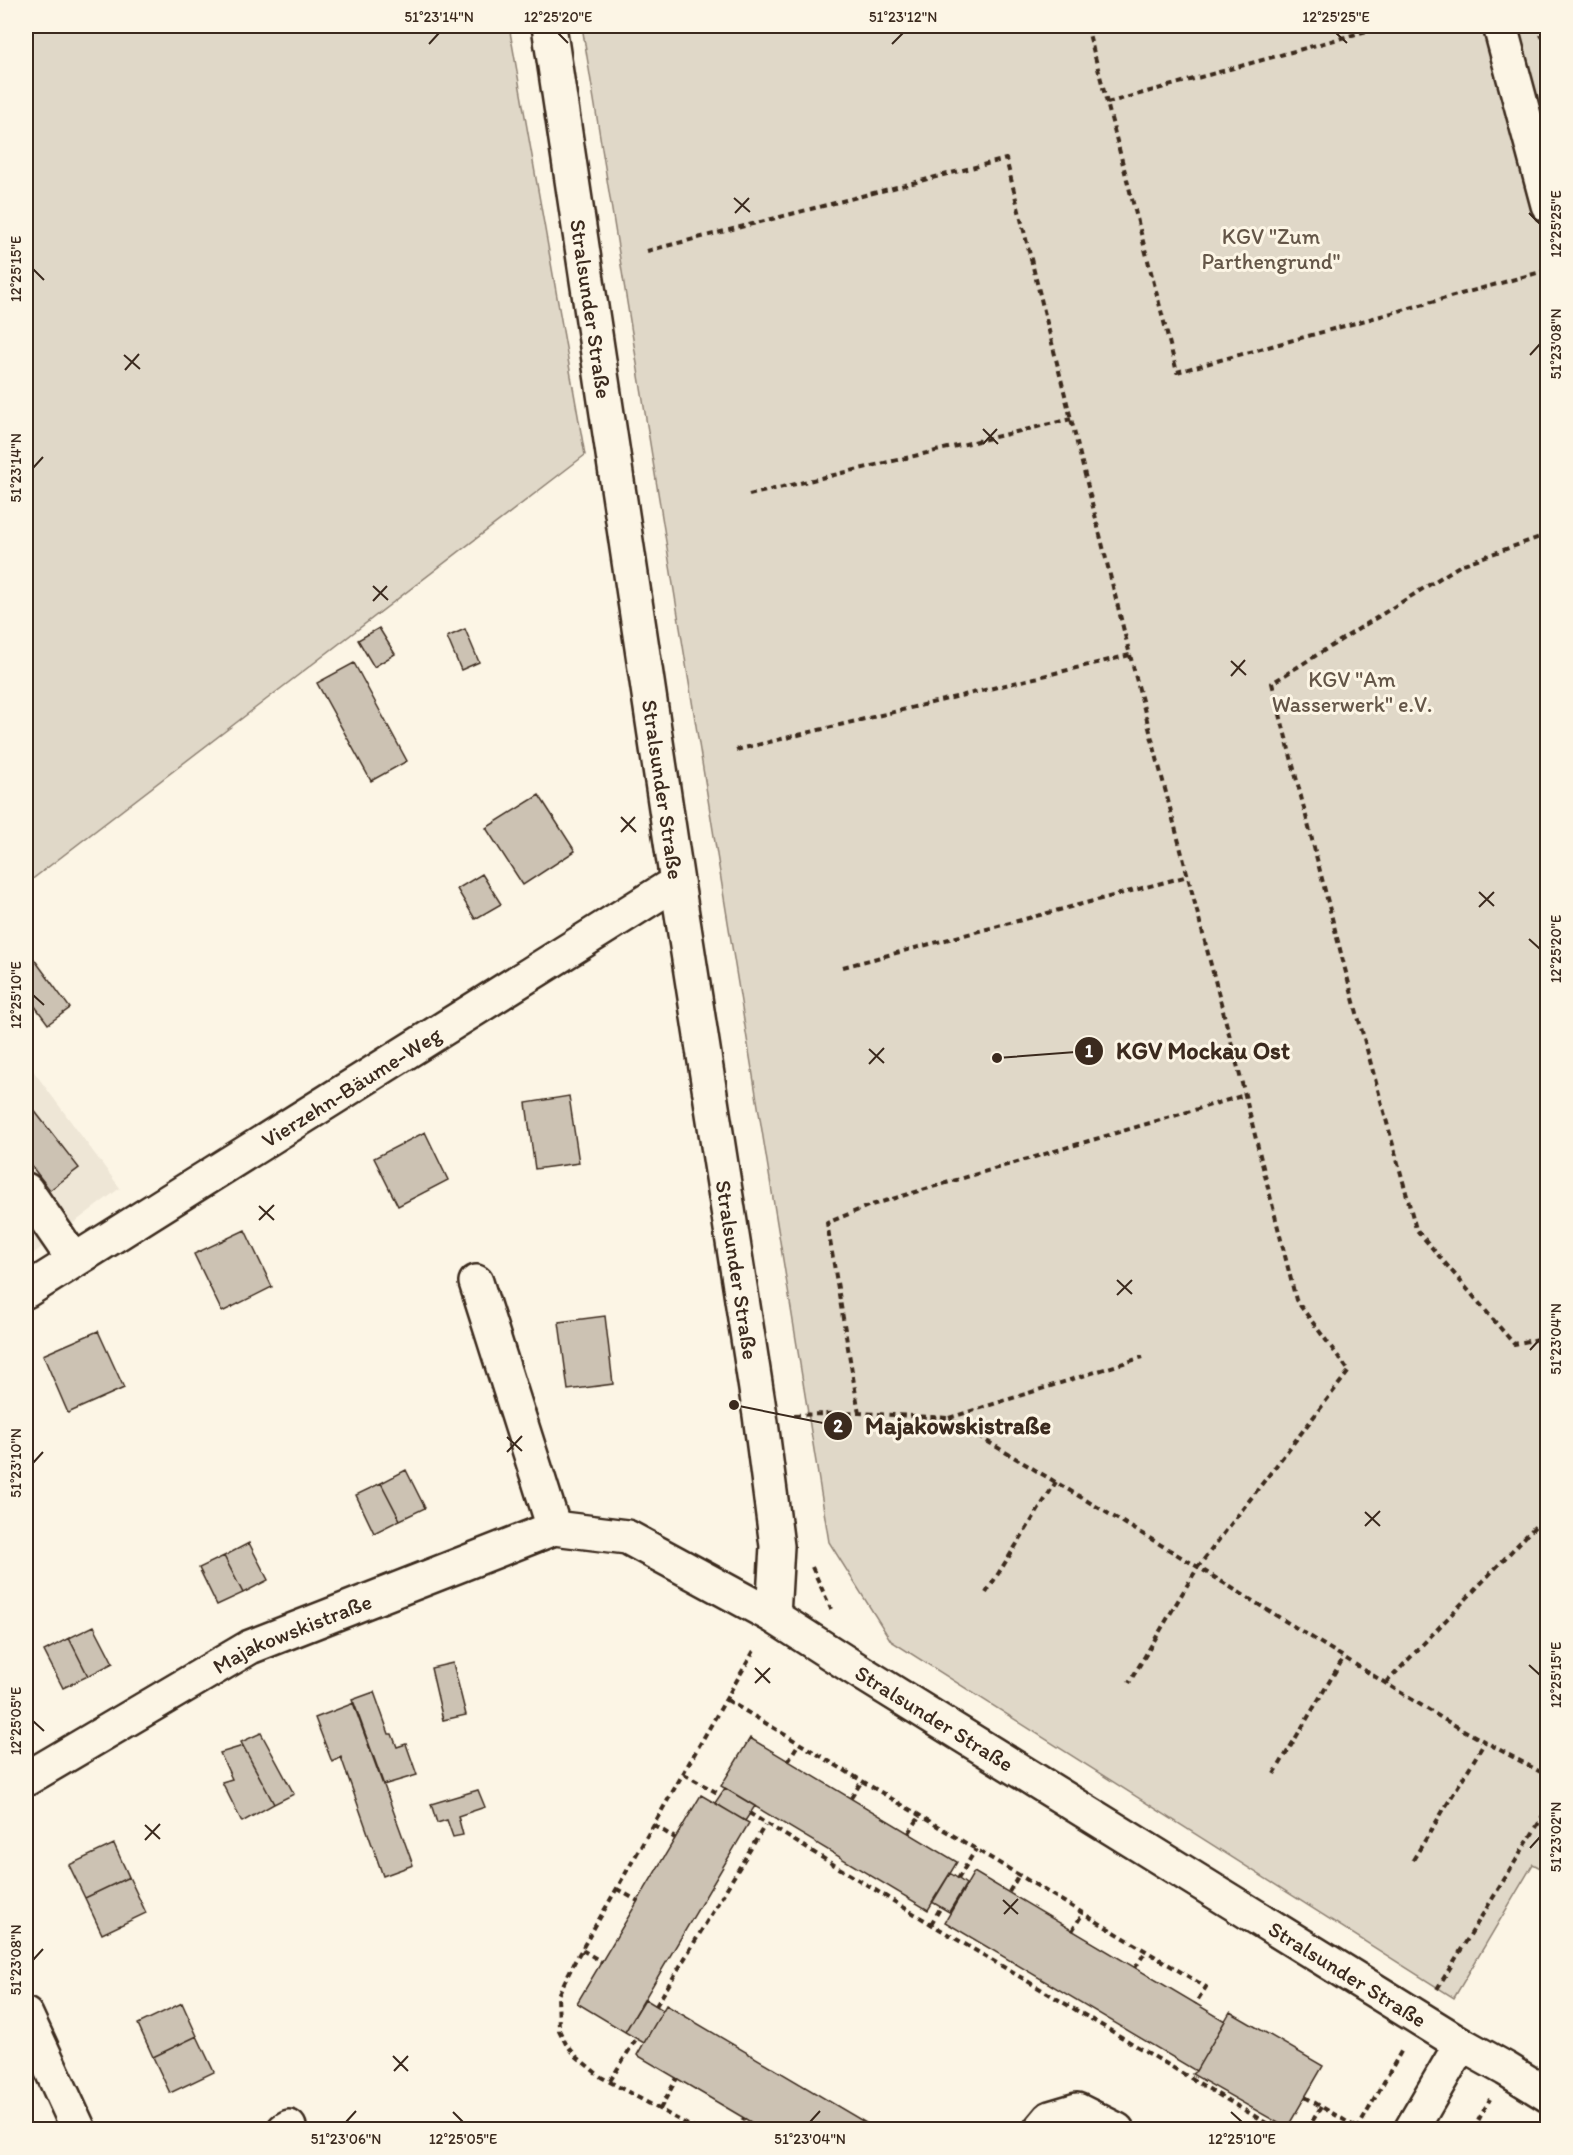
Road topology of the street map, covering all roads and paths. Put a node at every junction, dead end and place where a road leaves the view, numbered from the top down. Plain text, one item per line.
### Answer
1 (549, 26) edge
2 (1087, 26) edge
3 (1385, 26) edge
4 (1500, 26) edge
5 (1107, 103) junction
6 (1548, 205) edge
7 (647, 251) dead end
8 (1548, 270) edge
9 (1071, 419) junction
10 (749, 495) dead end
11 (1548, 534) edge
12 (1130, 655) junction
13 (736, 750) dead end
14 (1188, 876) junction
15 (677, 882) junction
16 (843, 967) dead end
17 (1245, 1095) junction
18 (26, 1190) edge
19 (74, 1260) junction
20 (476, 1282) dead end
21 (26, 1291) edge
22 (1548, 1337) edge
23 (1143, 1357) dead end
24 (859, 1413) junction
25 (760, 1415) junction
26 (948, 1418) junction
27 (1056, 1482) junction
28 (1548, 1513) edge
29 (554, 1528) junction
30 (1198, 1567) junction
31 (986, 1593) dead end
32 (774, 1616) junction
33 (1344, 1657) junction
34 (1129, 1683) dead end
35 (1386, 1683) junction
36 (727, 1700) junction
37 (1485, 1742) junction
38 (798, 1743) junction
39 (788, 1761) dead end
40 (684, 1774) junction
41 (1274, 1774) dead end
42 (1548, 1776) edge
43 (26, 1779) edge
44 (862, 1781) junction
45 (721, 1796) dead end
46 (851, 1798) dead end
47 (1548, 1808) edge
48 (749, 1814) dead end
49 (920, 1816) junction
50 (765, 1825) junction
51 (654, 1826) junction
52 (909, 1833) dead end
53 (675, 1838) dead end
54 (976, 1849) junction
55 (1413, 1860) dead end
56 (1018, 1875) junction
57 (958, 1879) dead end
58 (617, 1888) junction
59 (1009, 1892) dead end
60 (638, 1901) dead end
61 (941, 1907) dead end
62 (1083, 1913) junction
63 (931, 1924) junction
64 (1072, 1930) dead end
65 (582, 1950) junction
66 (1146, 1951) junction
67 (602, 1962) dead end
68 (1135, 1968) dead end
69 (1195, 2004) dead end
70 (656, 2006) dead end
71 (26, 2015) edge
72 (1419, 2019) junction
73 (636, 2039) dead end
74 (1461, 2044) junction
75 (677, 2078) dead end
76 (610, 2082) junction
77 (1548, 2095) edge
78 (1305, 2097) dead end
79 (1321, 2107) junction
80 (660, 2109) junction
81 (744, 2118) dead end
82 (1359, 2129) edge
83 (79, 2130) edge
84 (697, 2130) edge
85 (736, 2130) edge
86 (1040, 2130) edge
87 (1117, 2130) edge
88 (1278, 2130) edge
89 (1307, 2130) edge
90 (1411, 2130) edge

1 - 15 street, Stralsunder Straße
2 - 5 path
3 - 5 path
4 - 6 street
5 - 8 path
7 - 9 path
9 - 10 path
9 - 12 path
11 - 22 path
12 - 13 path
12 - 14 path
14 - 16 path
14 - 17 path
15 - 19 street, Vierzehn-Bäume-Weg
15 - 25 street, Stralsunder Straße
17 - 24 path
17 - 30 path
18 - 19 street
19 - 21 street, Vierzehn-Bäume-Weg
20 - 29 street
23 - 26 path
24 - 25 path
24 - 26 path
25 - 32 street, Stralsunder Straße
26 - 27 path
27 - 30 path
27 - 31 path
28 - 35 path
29 - 32 street, Majakowskistraße
29 - 43 street, Majakowskistraße
30 - 33 path
30 - 34 path
32 - 36 path
32 - 72 street, Stralsunder Straße
33 - 35 path
33 - 41 path
35 - 37 path
36 - 38 path
36 - 40 path
37 - 42 path
37 - 55 path
38 - 39 path
38 - 44 path
40 - 45 path
40 - 51 path
44 - 46 path
44 - 49 path
47 - 72 path
48 - 50 path
49 - 52 path
49 - 54 path
50 - 63 path
50 - 70 path
51 - 53 path
51 - 58 path
54 - 56 path
54 - 57 path
56 - 59 path
56 - 62 path
58 - 60 path
58 - 65 path
61 - 63 path
62 - 64 path
62 - 66 path
63 - 88 path
65 - 67 path
65 - 76 path
66 - 68 path
66 - 69 path
71 - 83 street
72 - 74 street, Stralsunder Straße
72 - 82 path
73 - 76 path
74 - 77 street, Stralsunder Straße
74 - 90 street
75 - 80 path
76 - 80 path
78 - 79 path
79 - 82 path
79 - 89 path
80 - 84 path
81 - 85 path
86 - 87 street

